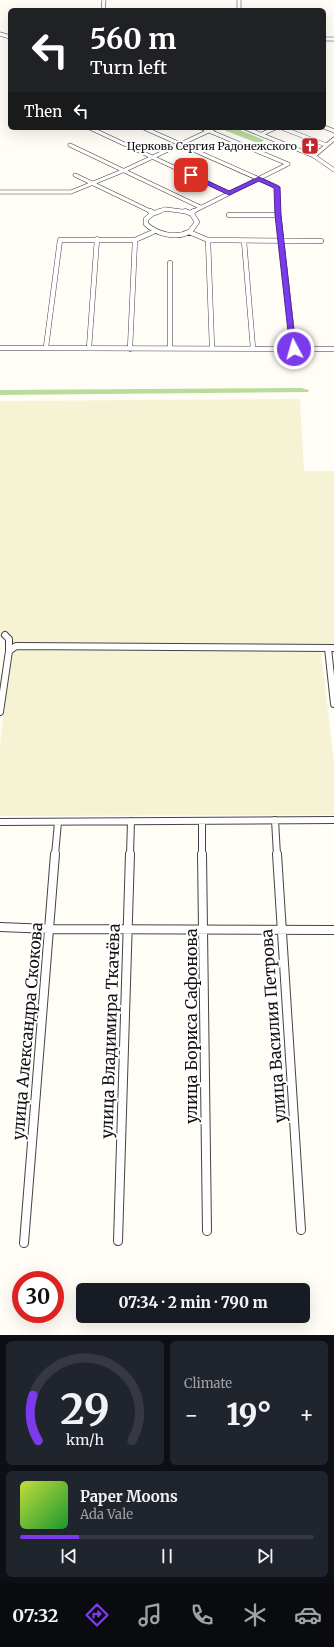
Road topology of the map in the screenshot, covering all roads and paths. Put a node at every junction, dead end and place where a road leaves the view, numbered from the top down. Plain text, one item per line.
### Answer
1 (94, 130) edge
2 (148, 130) edge
3 (251, 130) edge
4 (271, 130) edge
5 (287, 130) edge
6 (209, 131) joint
7 (262, 134) junction
8 (334, 139) edge
9 (70, 145) dead end
10 (181, 145) junction
11 (326, 145) junction
12 (314, 156) junction
13 (153, 157) junction
14 (124, 170) junction
15 (334, 170) edge
16 (75, 175) dead end
17 (259, 179) junction
18 (94, 184) junction
19 (0, 192) edge
20 (229, 193) junction
21 (200, 207) junction
22 (152, 212) junction
23 (190, 213) junction
24 (229, 215) dead end
25 (278, 215) junction
26 (153, 232) junction
27 (189, 232) junction
28 (97, 240) junction
29 (135, 240) junction
30 (208, 240) junction
31 (244, 241) junction
32 (282, 241) junction
33 (321, 241) dead end
34 (170, 263) dead end
35 (46, 347) junction
36 (212, 347) junction
37 (0, 348) edge
38 (89, 348) junction
39 (170, 348) junction
40 (253, 348) junction
41 (130, 349) junction
42 (294, 349) junction
43 (334, 349) edge
44 (5, 638) edge
45 (331, 648) edge
46 (9, 651) junction
47 (2, 684) edge
48 (334, 704) edge
49 (0, 712) edge
50 (275, 820) junction
51 (334, 820) edge
52 (131, 821) junction
53 (202, 821) junction
54 (0, 822) edge
55 (58, 822) junction
56 (0, 928) edge
57 (281, 928) junction
58 (50, 929) junction
59 (127, 929) junction
60 (204, 929) junction
61 (334, 930) edge
62 (301, 1230) dead end
63 (207, 1231) dead end
64 (118, 1241) dead end
65 (24, 1243) dead end

1 - 13 street
2 - 10 street
3 - 7 street
4 - 7 street
5 - 11 street
6 - 10 street
6 - 17 street
7 - 12 street
8 - 11 street
9 - 14 street
10 - 13 street
10 - 17 street
11 - 12 street
12 - 15 street
13 - 14 street
13 - 20 street
14 - 18 street
14 - 21 street
16 - 18 street
17 - 20 street
17 - 25 street
18 - 19 street
18 - 22 street
20 - 21 street
21 - 23 street
22 - 23 street
22 - 26 street
23 - 27 street
24 - 25 street
25 - 32 street
26 - 27 street
26 - 29 street
27 - 30 street
28 - 29 street
28 - 35 street
28 - 38 street
29 - 41 street
30 - 31 street
30 - 36 street
31 - 32 street
31 - 40 street
32 - 33 street
32 - 42 street
34 - 39 street
35 - 37 street
35 - 38 street
36 - 39 street
36 - 40 street
38 - 41 street
39 - 41 street
40 - 42 street
42 - 43 street
44 - 46 street
45 - 46 street
45 - 48 street
46 - 47 street
47 - 49 street
50 - 51 street
50 - 53 street
50 - 57 street, улица Василия Петрова
52 - 53 street
52 - 55 street
52 - 59 street, улица Владимира Ткачёва
53 - 60 street, улица Бориса Сафонова
54 - 55 street
55 - 58 street, улица Александра Скокова
56 - 58 street
57 - 60 street
57 - 61 street
57 - 62 street, улица Василия Петрова
58 - 59 street
58 - 65 street, улица Александра Скокова
59 - 60 street
59 - 64 street, улица Владимира Ткачёва
60 - 63 street, улица Бориса Сафонова

